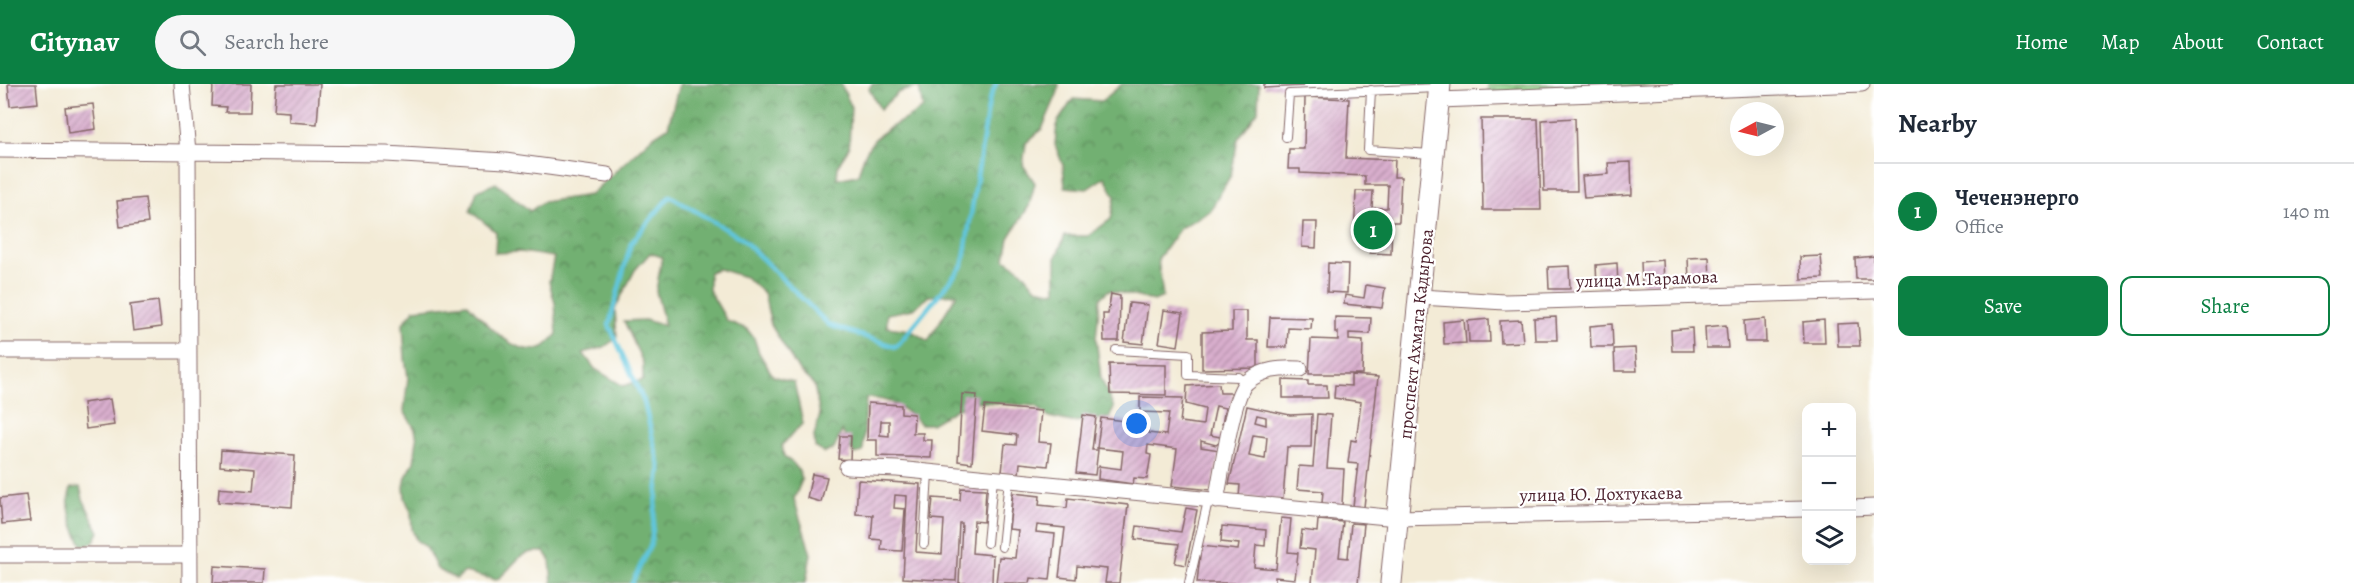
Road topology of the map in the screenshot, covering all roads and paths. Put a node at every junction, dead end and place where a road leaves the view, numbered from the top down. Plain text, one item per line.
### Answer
1 (182, 84) edge
2 (1862, 84) edge
3 (1815, 85) edge
4 (1371, 90) junction
5 (1439, 91) edge
6 (1286, 137) dead end
7 (0, 150) edge
8 (188, 152) junction
9 (1434, 154) junction
10 (607, 175) dead end
11 (1874, 291) edge
12 (1420, 297) junction
13 (1116, 350) dead end
14 (0, 351) edge
15 (189, 351) junction
16 (1300, 369) dead end
17 (1245, 383) junction
18 (847, 467) dead end
19 (928, 472) junction
20 (993, 478) junction
21 (1009, 480) junction
22 (1212, 501) junction
23 (1874, 507) edge
24 (1856, 508) edge
25 (1802, 509) edge
26 (1397, 519) junction
27 (987, 543) dead end
28 (924, 544) dead end
29 (1002, 547) dead end
30 (0, 555) edge
31 (190, 555) junction
32 (190, 583) edge
33 (1189, 583) edge
34 (1390, 583) edge

1 - 8 street
2 - 3 street
3 - 5 street
4 - 5 lane
4 - 6 lane
4 - 9 lane
5 - 9 main road, проспект Ахмата Кадырова
7 - 8 street
8 - 10 street
8 - 15 street
9 - 12 main road, проспект Ахмата Кадырова
11 - 12 street, улица М.Тарамова
12 - 26 main road, проспект Ахмата Кадырова
13 - 17 lane
14 - 15 street
15 - 31 street
16 - 17 street
17 - 22 street
18 - 19 street, улица Ю. Дохтукаева
19 - 20 street, улица Ю. Дохтукаева
19 - 28 lane
20 - 21 street, улица Ю. Дохтукаева
20 - 27 lane
21 - 22 street, улица Ю. Дохтукаева
21 - 29 lane
22 - 26 street, улица Ю. Дохтукаева
22 - 33 lane
23 - 24 street
25 - 26 street, улица Ю. Дохтукаева
26 - 34 main road, проспект Ахмата Кадырова
30 - 31 street
31 - 32 street

